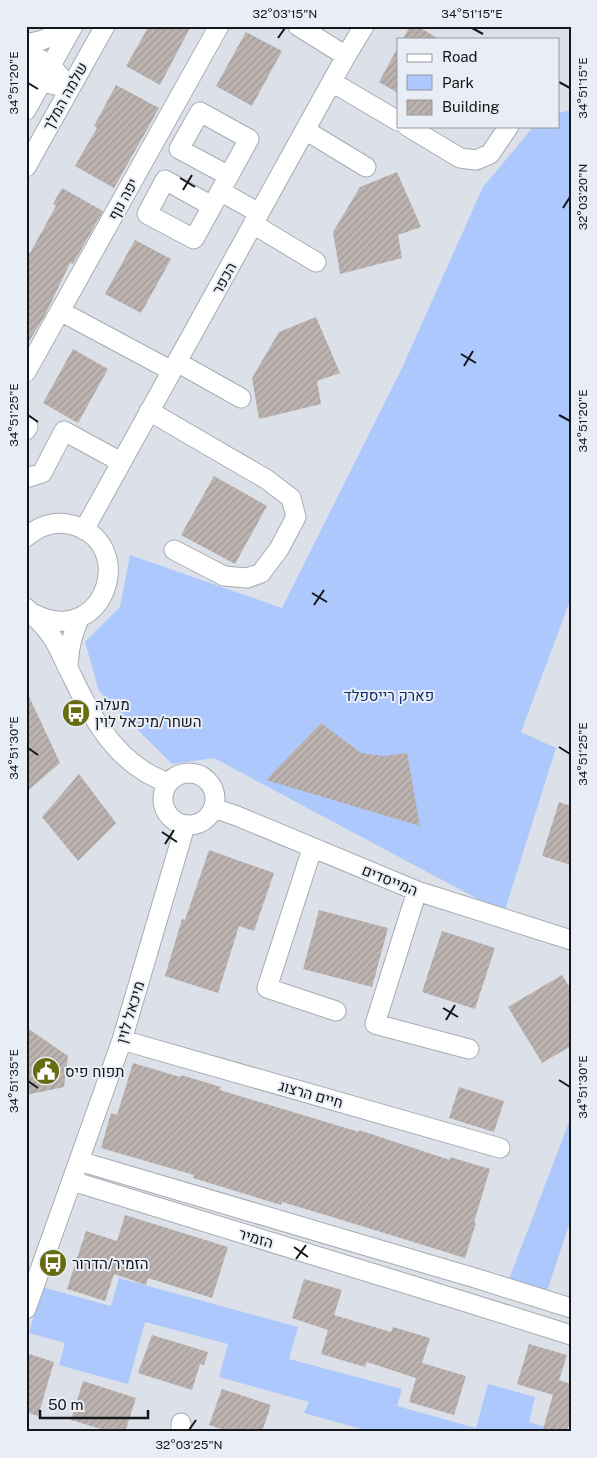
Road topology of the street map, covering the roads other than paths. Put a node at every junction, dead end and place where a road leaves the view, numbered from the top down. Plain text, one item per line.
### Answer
1 (64, 26) edge
2 (73, 26) edge
3 (105, 26) edge
4 (220, 26) edge
5 (298, 26) edge
6 (364, 26) edge
7 (26, 43) edge
8 (26, 52) edge
9 (346, 56) junction
10 (52, 65) junction
11 (34, 78) edge
12 (332, 82) junction
13 (70, 89) junction
14 (26, 110) edge
15 (397, 120) edge
16 (410, 128) edge
17 (508, 128) edge
18 (305, 130) junction
19 (366, 166) dead end
20 (26, 167) edge
21 (220, 191) dead end
22 (256, 219) junction
23 (316, 262) dead end
24 (60, 311) junction
25 (174, 366) junction
26 (26, 372) edge
27 (241, 398) dead end
28 (150, 411) junction
29 (121, 462) junction
30 (26, 478) edge
31 (84, 530) junction
32 (27, 536) edge
33 (174, 550) dead end
34 (26, 608) edge
35 (80, 617) junction
36 (67, 667) junction
37 (168, 783) junction
38 (214, 808) junction
39 (185, 826) junction
40 (312, 848) junction
41 (417, 891) junction
42 (571, 940) edge
43 (336, 1011) dead end
44 (122, 1040) junction
45 (469, 1049) dead end
46 (500, 1148) dead end
47 (79, 1161) junction
48 (72, 1182) junction
49 (475, 1278) junction
50 (508, 1288) junction
51 (469, 1303) junction
52 (571, 1308) edge
53 (26, 1309) edge
54 (500, 1313) junction
55 (571, 1335) edge

1 - 7 street
2 - 10 street, שלמה המלך
3 - 13 street, שלמה המלך
4 - 24 street, יפה נוף
5 - 9 street
6 - 9 street, הכפר
8 - 10 street
9 - 12 street, הכפר
10 - 11 street, שלמה המלך
10 - 13 street
11 - 13 street
11 - 14 street, שלמה המלך
12 - 15 street
12 - 18 street, הכפר
13 - 20 street, שלמה המלך
16 - 17 street
18 - 19 street
18 - 22 street, הכפר
21 - 22 street
22 - 23 street
22 - 25 street, הכפר
24 - 25 street
24 - 26 street, יפה נוף
25 - 27 street
25 - 28 street, הכפר
28 - 29 street, הכפר
28 - 33 street
29 - 30 street
29 - 31 street, הכפר
31 - 32 street
31 - 35 street
34 - 35 street
34 - 36 street
35 - 36 street
36 - 37 street
37 - 38 street
37 - 39 street
38 - 39 street
38 - 40 street, המייסדים
39 - 44 street, מיכאל לוין
40 - 41 street, המייסדים
40 - 43 street
41 - 42 street, המייסדים
41 - 45 street
44 - 46 street, חיים הרצוג
44 - 47 street, מיכאל לוין
47 - 48 street, מיכאל לוין
47 - 49 street, הזמיר
48 - 51 street, הזמיר
48 - 53 street, מיכאל לוין
49 - 50 street, הזמיר
49 - 51 street
50 - 52 street, הזמיר
50 - 54 street
51 - 54 street, הזמיר
54 - 55 street, הזמיר

